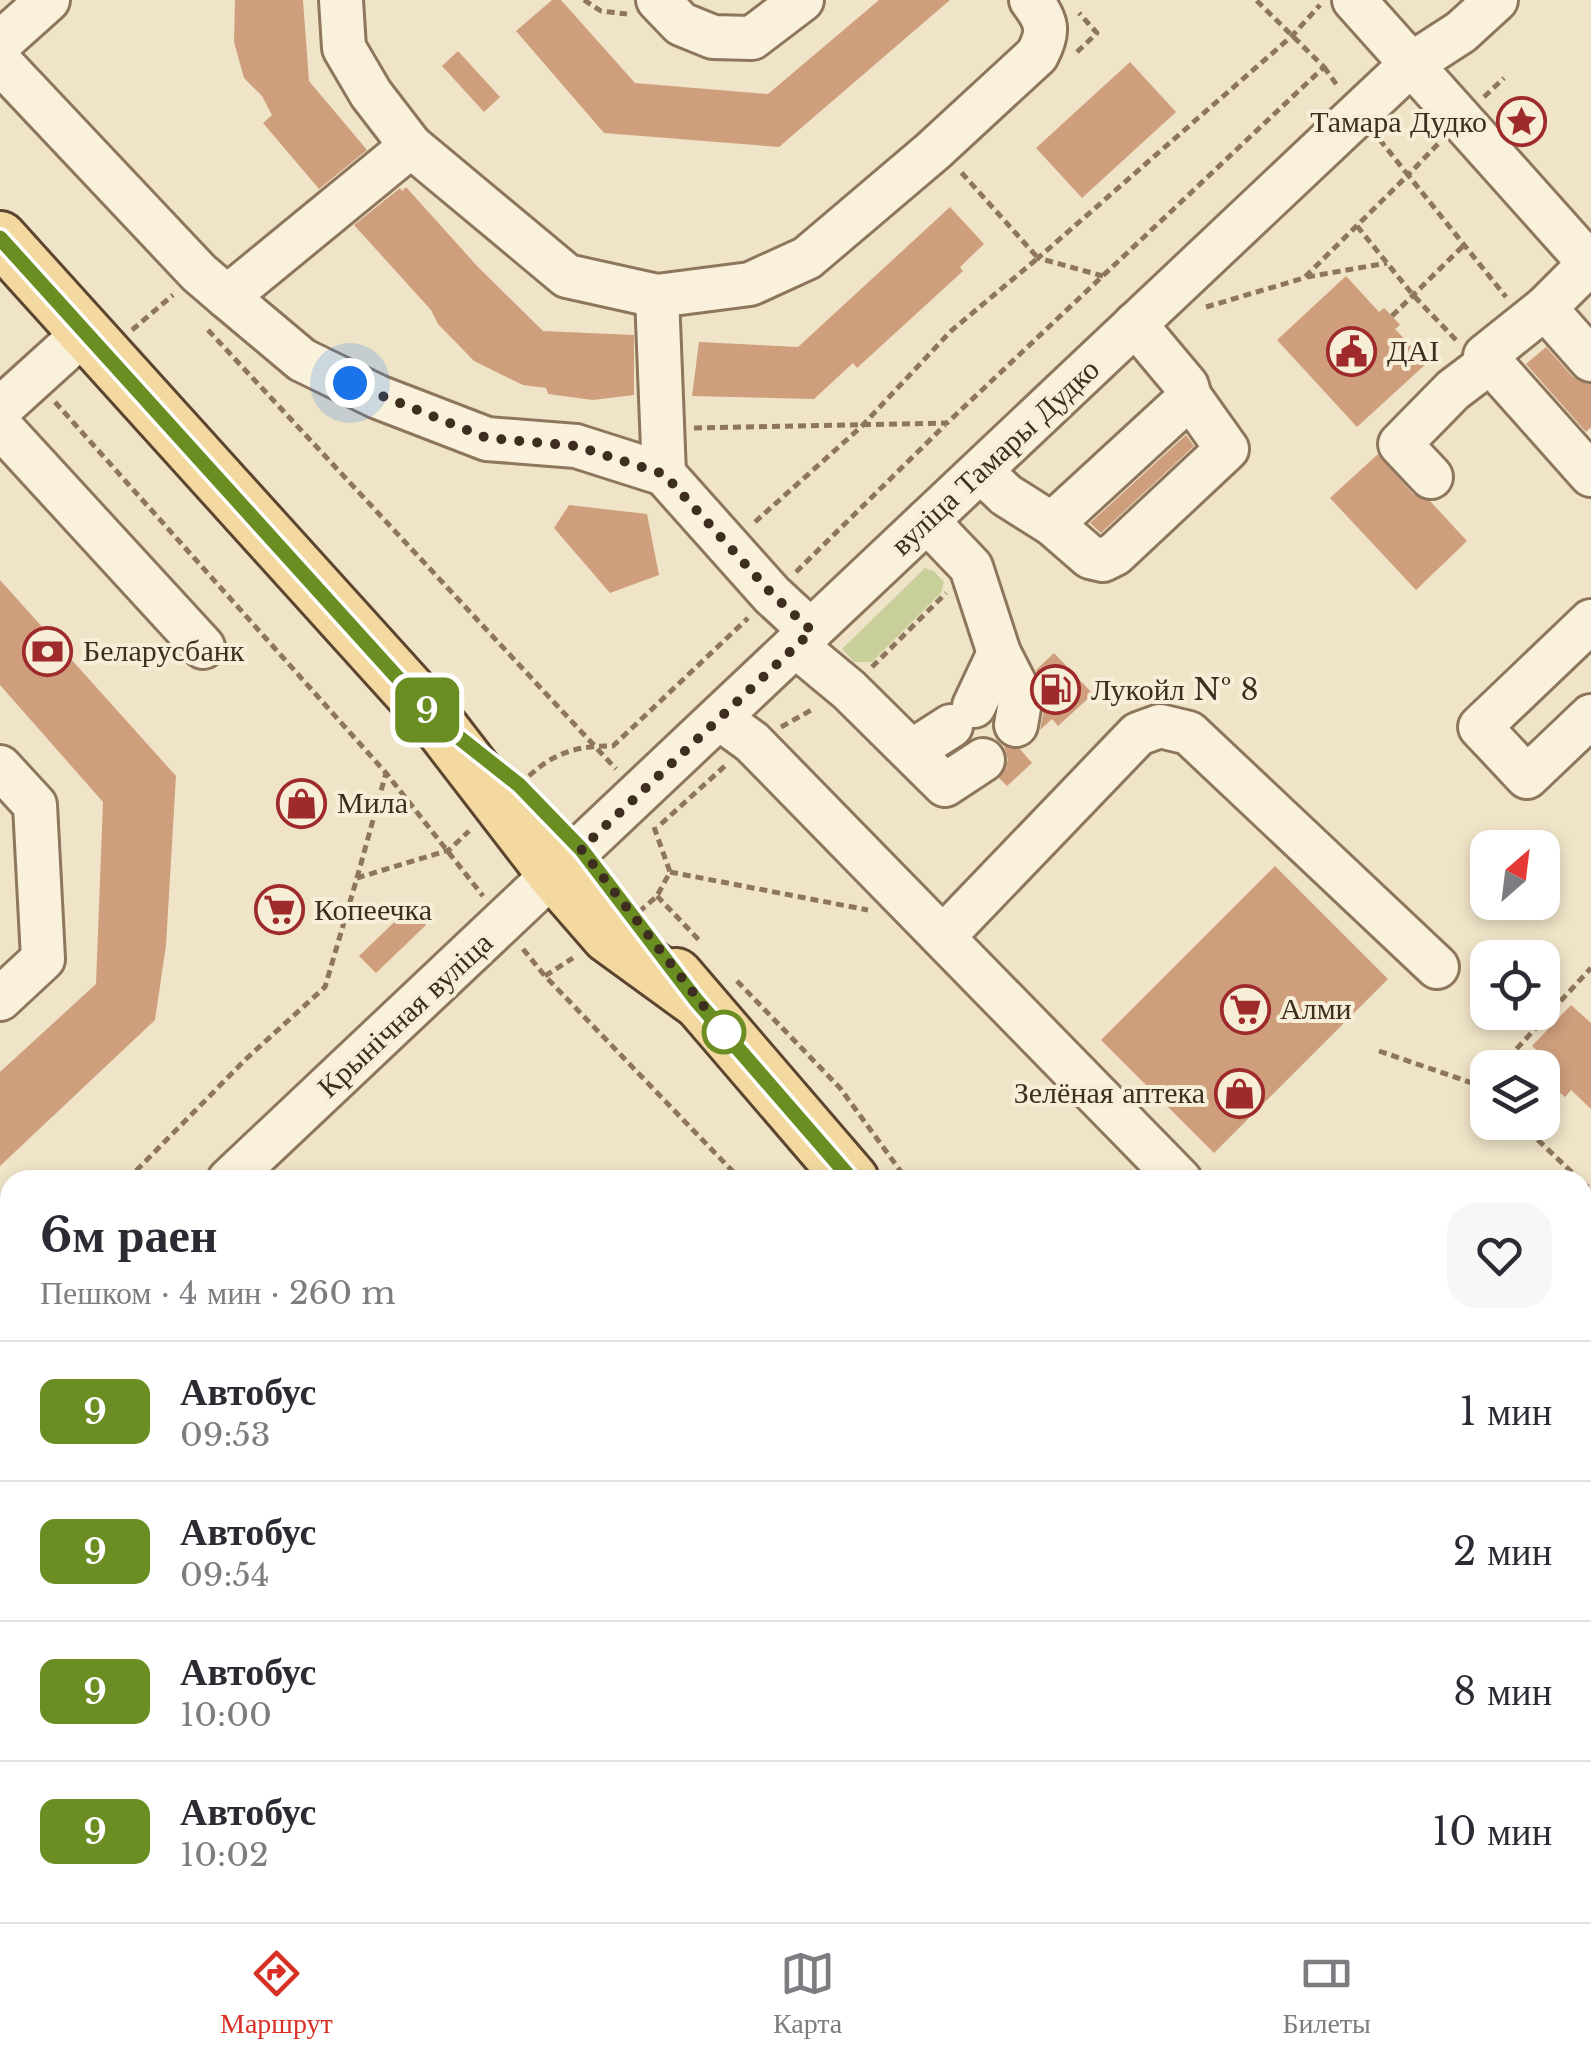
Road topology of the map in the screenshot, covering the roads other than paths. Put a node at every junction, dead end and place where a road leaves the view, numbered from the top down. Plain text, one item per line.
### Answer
1 (48, 0) edge
2 (341, 0) edge
3 (658, 0) edge
4 (802, 0) edge
5 (1031, 0) edge
6 (1496, 0) edge
7 (1371, 6) edge
8 (0, 43) edge
9 (0, 62) edge
10 (1410, 66) junction
11 (411, 146) junction
12 (0, 238) edge
13 (1590, 264) edge
14 (657, 296) junction
15 (214, 310) junction
16 (1536, 315) junction
17 (1135, 324) junction
18 (86, 331) junction
19 (1488, 359) junction
20 (1591, 360) edge
21 (1190, 398) junction
22 (0, 409) edge
23 (0, 426) edge
24 (981, 471) junction
25 (664, 474) junction
26 (1591, 475) edge
27 (1431, 477) dead end
28 (927, 521) junction
29 (1052, 524) junction
30 (1591, 621) edge
31 (804, 638) junction
32 (203, 647) dead end
33 (1591, 716) edge
34 (719, 718) junction
35 (0, 767) edge
36 (568, 862) junction
37 (943, 937) junction
38 (1437, 967) dead end
39 (0, 999) edge
40 (240, 1170) edge
41 (845, 1170) edge
42 (1170, 1170) edge

1 - 8 street
2 - 11 street
3 - 4 street
5 - 14 street
6 - 10 street, вуліца Тамары Дудко
7 - 10 street
9 - 15 street
10 - 13 street
10 - 17 street, вуліца Тамары Дудко
11 - 14 street
11 - 15 street
12 - 18 main road
13 - 16 street
14 - 25 street
15 - 25 street
16 - 19 street
16 - 20 street
17 - 21 street
17 - 24 street, вуліца Тамары Дудко
18 - 22 street
18 - 36 main road
19 - 26 street
19 - 27 street
21 - 29 street
21 - 29 street
23 - 32 street
24 - 28 street, вуліца Тамары Дудко
24 - 29 street
25 - 31 street
28 - 31 street, вуліца Тамары Дудко
28 - 31 street
30 - 33 street
31 - 34 street, вуліца Тамары Дудко
34 - 36 street, вуліца Тамары Дудко
34 - 37 street
35 - 39 street
36 - 40 street, Крынічная вуліца
36 - 41 main road
37 - 38 street
37 - 42 street

